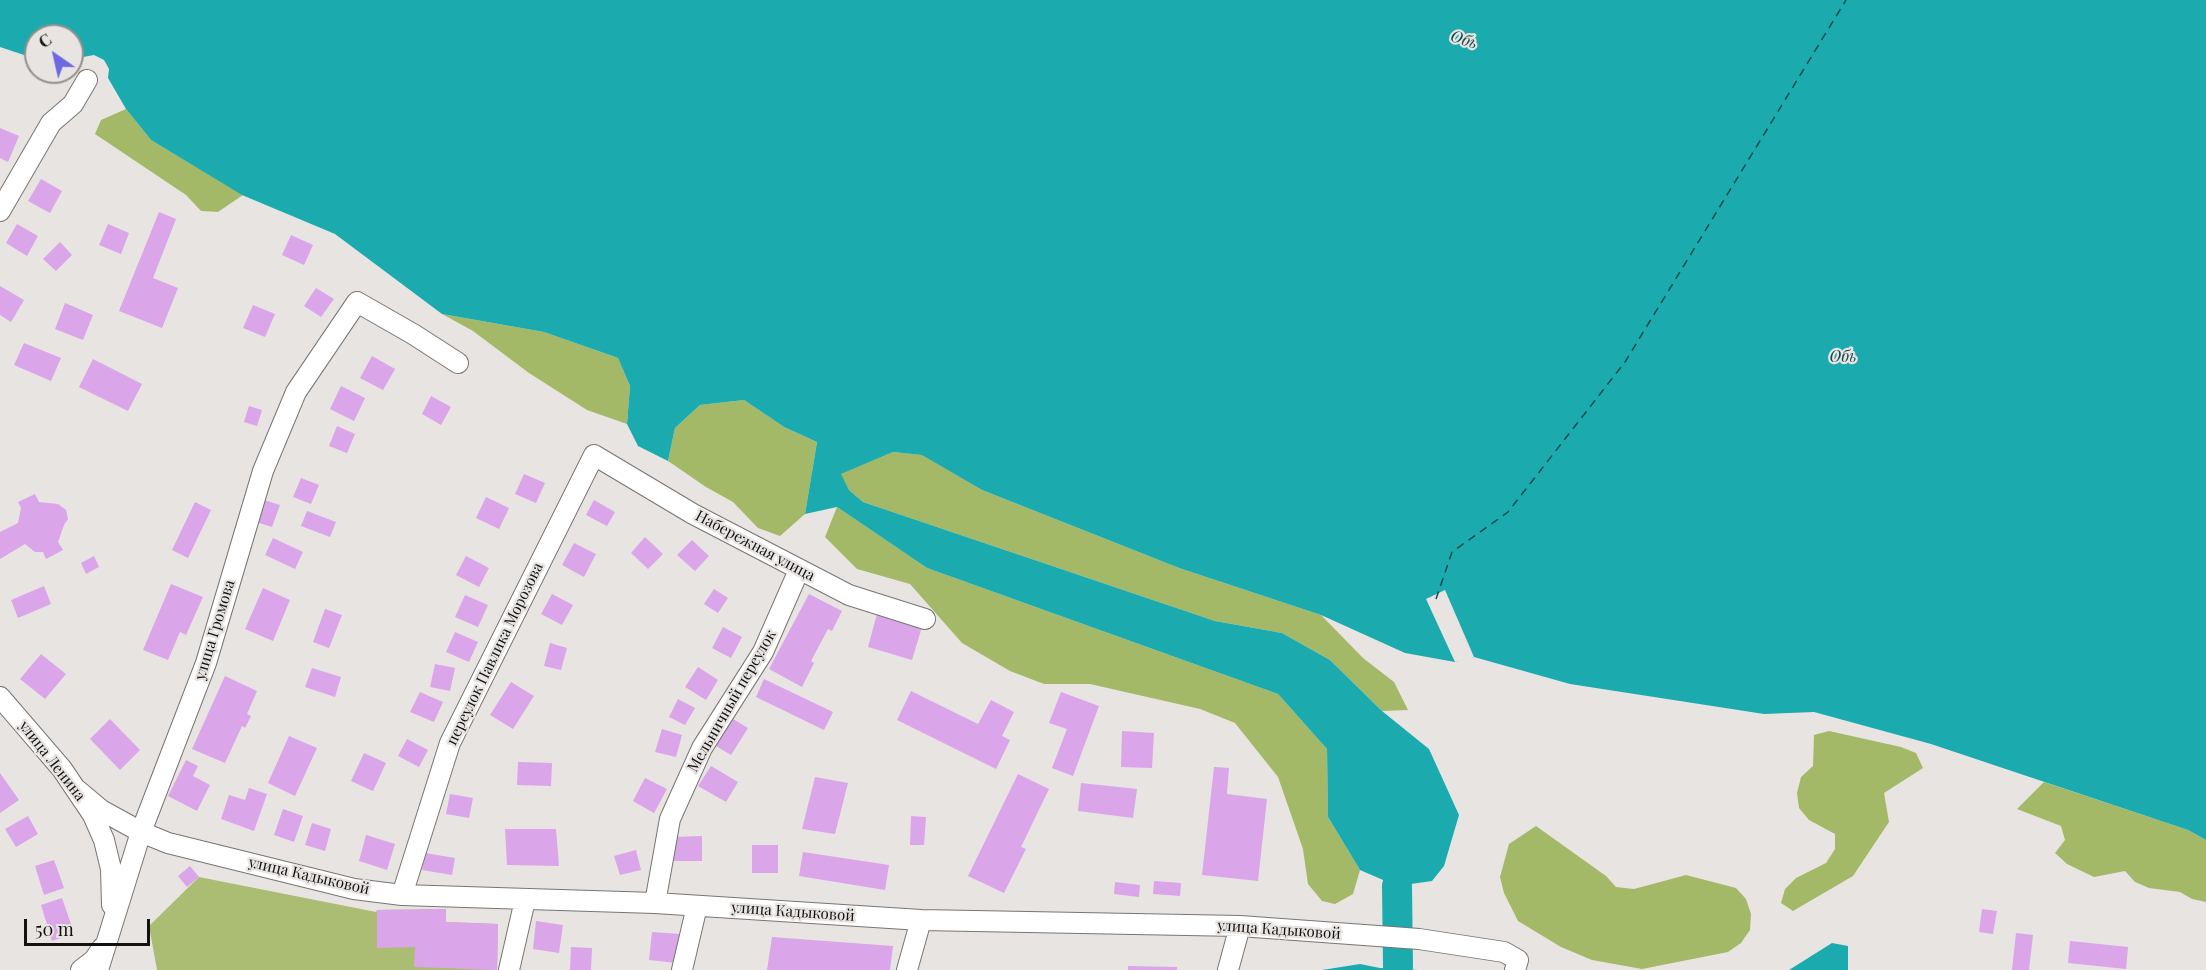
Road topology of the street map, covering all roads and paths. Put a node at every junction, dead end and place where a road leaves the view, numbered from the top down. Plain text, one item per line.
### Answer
1 (87, 80) dead end
2 (0, 211) edge
3 (458, 363) dead end
4 (594, 455) joint
5 (799, 570) junction
6 (925, 619) dead end
7 (0, 697) edge
8 (76, 789) junction
9 (141, 832) junction
10 (402, 895) junction
11 (525, 900) junction
12 (655, 903) junction
13 (697, 906) junction
14 (921, 920) junction
15 (1240, 926) junction
16 (109, 934) junction
17 (81, 970) edge
18 (98, 970) edge
19 (509, 970) edge
20 (682, 970) edge
21 (906, 970) edge
22 (1228, 970) edge
23 (1515, 970) edge

1 - 2 street
3 - 9 street, улица Громова
4 - 5 street, Набережная улица
4 - 10 street, переулок Павлика Морозова
5 - 6 street, Набережная улица
5 - 12 street, Мельничный переулок
7 - 8 street, улица Ленина
8 - 9 street, улица Кадыковой
8 - 16 street, улица Ленина
9 - 10 street, улица Кадыковой
9 - 16 street, улица Громова
10 - 11 street, улица Кадыковой
11 - 12 street, улица Кадыковой
11 - 19 street
12 - 13 street, улица Кадыковой
13 - 14 street, улица Кадыковой
13 - 20 street
14 - 15 street, улица Кадыковой
14 - 21 street
15 - 22 street
15 - 23 street, улица Кадыковой
16 - 17 street
16 - 18 street, улица Громова

